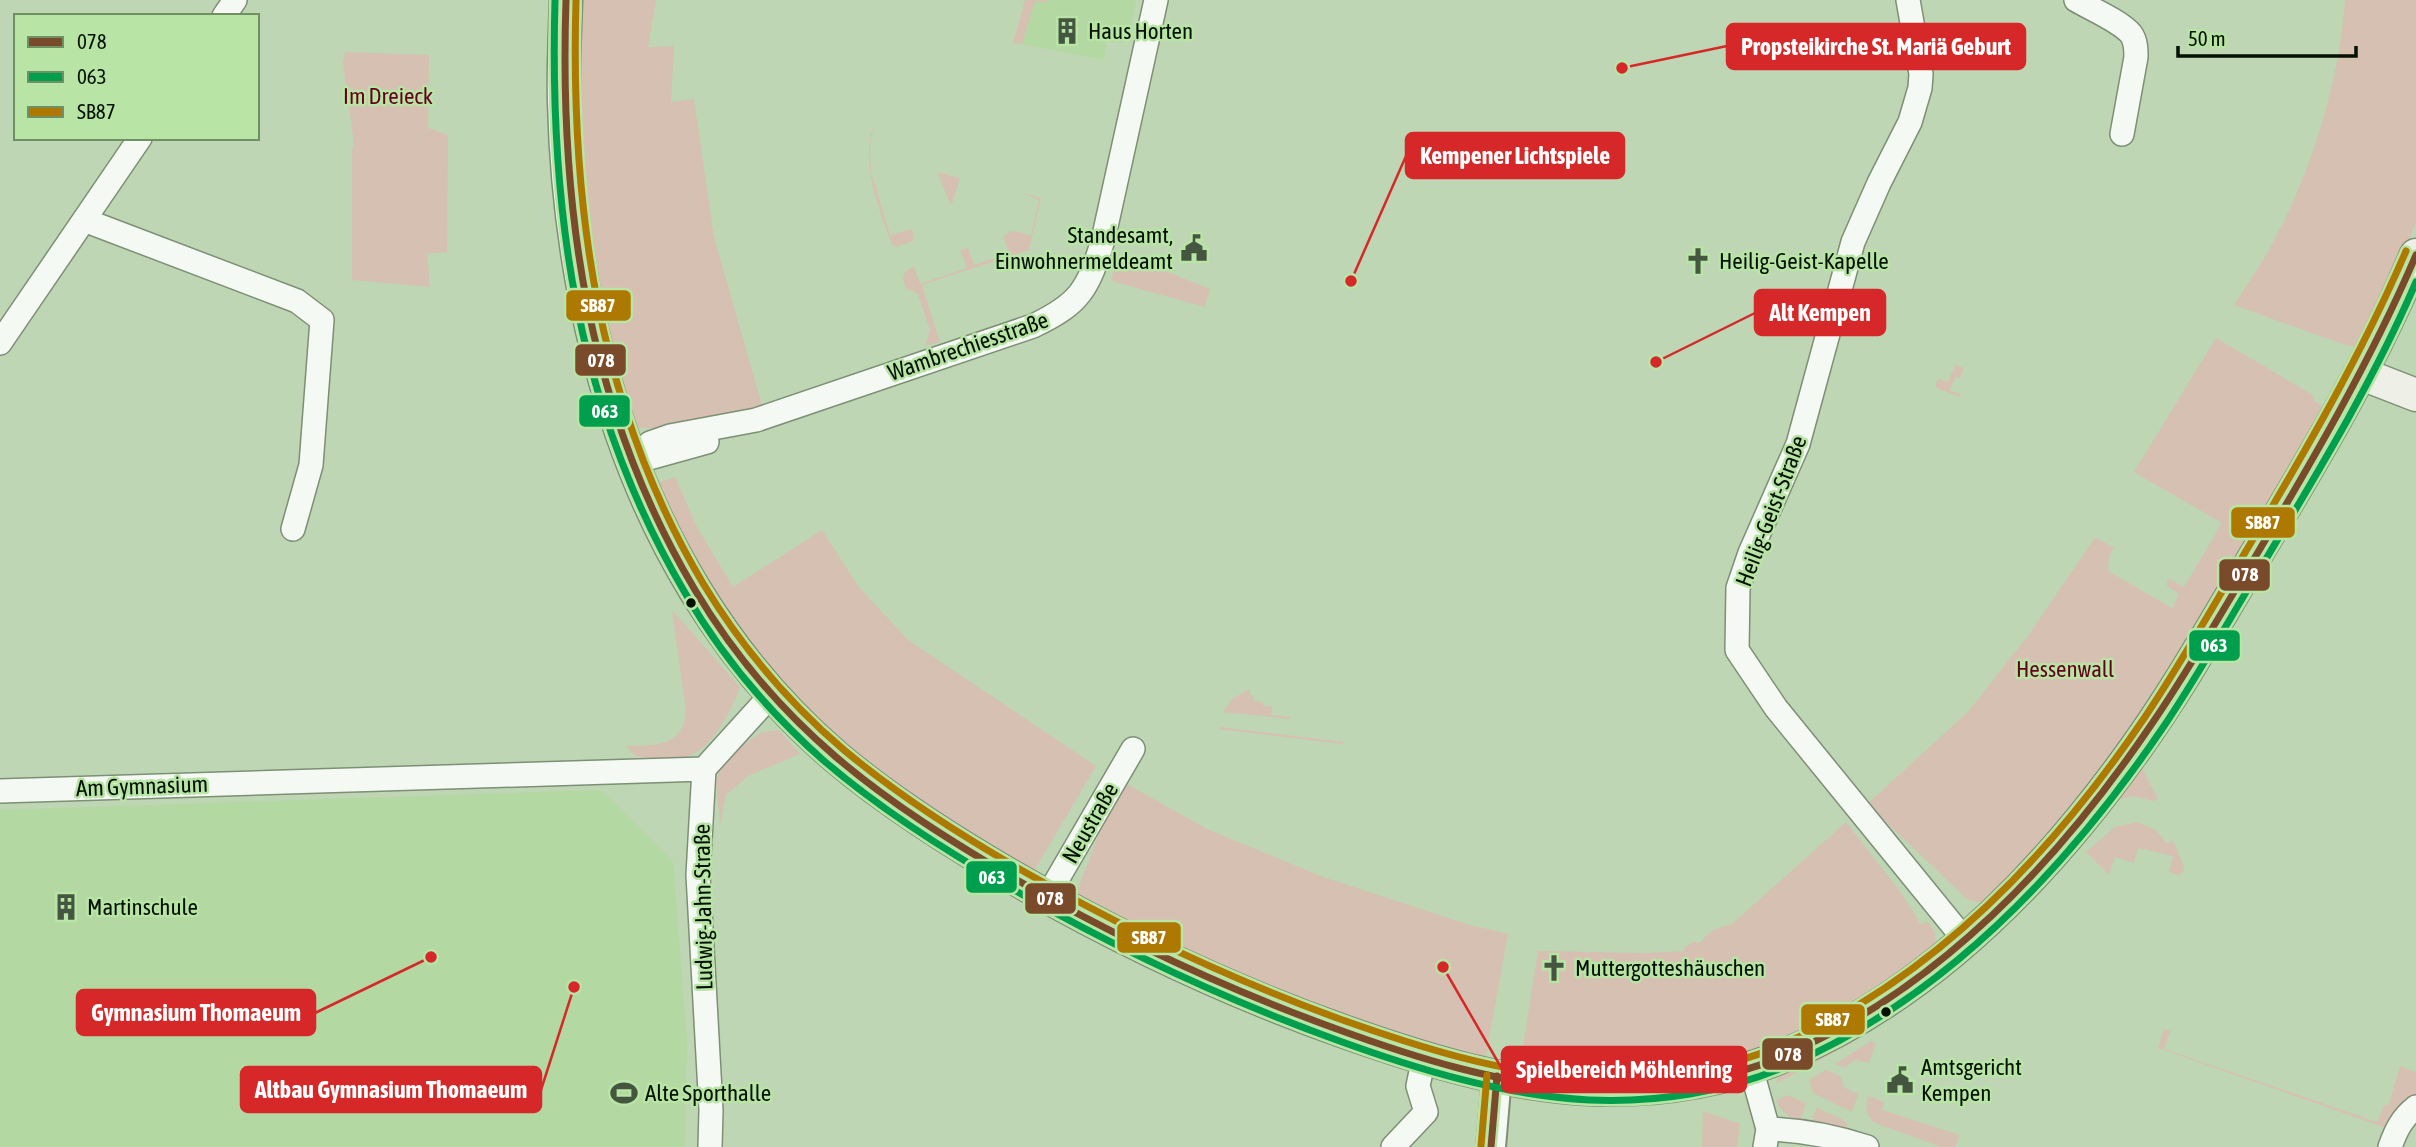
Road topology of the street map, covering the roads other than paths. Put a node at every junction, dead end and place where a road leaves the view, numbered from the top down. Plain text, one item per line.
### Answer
1 (566, 0) edge
2 (1156, 0) edge
3 (1908, 0) edge
4 (2076, 0) edge
5 (2122, 134) dead end
6 (139, 140) edge
7 (84, 220) junction
8 (2416, 255) edge
9 (0, 343) edge
10 (2362, 374) junction
11 (2416, 395) edge
12 (632, 463) junction
13 (293, 529) dead end
14 (772, 694) junction
15 (1133, 749) dead end
16 (704, 769) junction
17 (0, 791) edge
18 (1047, 897) junction
19 (1964, 939) junction
20 (1424, 1057) junction
21 (1751, 1068) junction
22 (1497, 1076) junction
23 (2416, 1107) edge
24 (1766, 1138) edge
25 (710, 1147) edge
26 (1393, 1147) edge
27 (1491, 1147) edge
28 (1867, 1147) edge
29 (2390, 1147) edge

1 - 12 main road
2 - 12 street, Wambrechiesstraße
3 - 19 street, Heilig-Geist-Straße
4 - 5 street
6 - 7 street
7 - 9 street
7 - 13 street
8 - 10 main road
10 - 11 main road
10 - 19 main road
12 - 14 main road
14 - 16 street
14 - 18 main road
15 - 18 street, Neustraße
16 - 17 street, Am Gymnasium
16 - 25 street, Ludwig-Jahn-Straße
18 - 20 main road
19 - 21 main road
20 - 22 main road
20 - 26 street
21 - 22 main road
21 - 24 street
22 - 27 street
23 - 29 street
24 - 28 street

